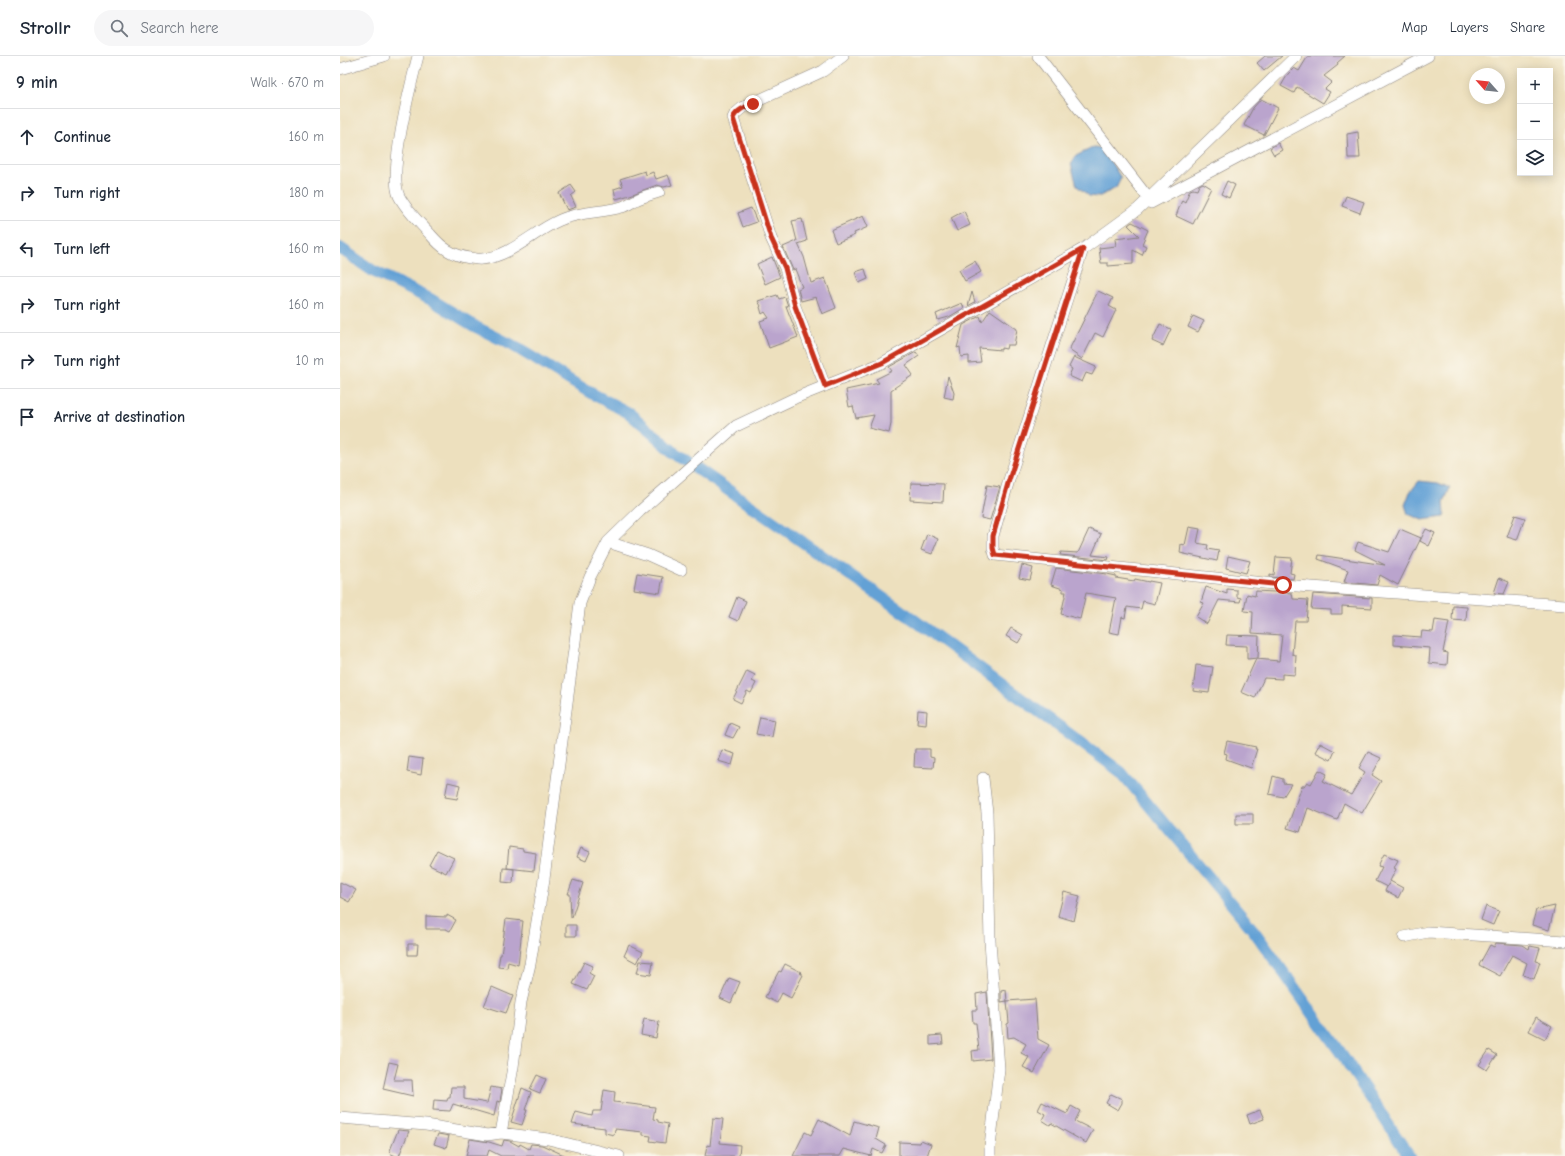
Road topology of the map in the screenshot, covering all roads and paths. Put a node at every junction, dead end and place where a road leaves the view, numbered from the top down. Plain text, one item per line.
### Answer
1 (384, 56) edge
2 (418, 56) edge
3 (843, 56) edge
4 (1038, 56) edge
5 (1296, 56) edge
6 (1428, 56) edge
7 (340, 69) edge
8 (658, 192) dead end
9 (1149, 199) junction
10 (1138, 209) junction
11 (1083, 249) junction
12 (825, 386) junction
13 (608, 542) junction
14 (681, 570) dead end
15 (1565, 605) edge
16 (983, 778) dead end
17 (1404, 937) dead end
18 (1565, 941) edge
19 (340, 1118) edge
20 (501, 1133) junction
21 (619, 1156) edge
22 (990, 1156) edge

1 - 7 street
2 - 8 street
3 - 12 street
4 - 9 street
5 - 9 street
6 - 10 street
9 - 10 street
10 - 11 street
11 - 12 street
11 - 15 street
12 - 13 street
13 - 14 street
13 - 20 street
16 - 22 street
17 - 18 street
19 - 20 street
20 - 21 street

